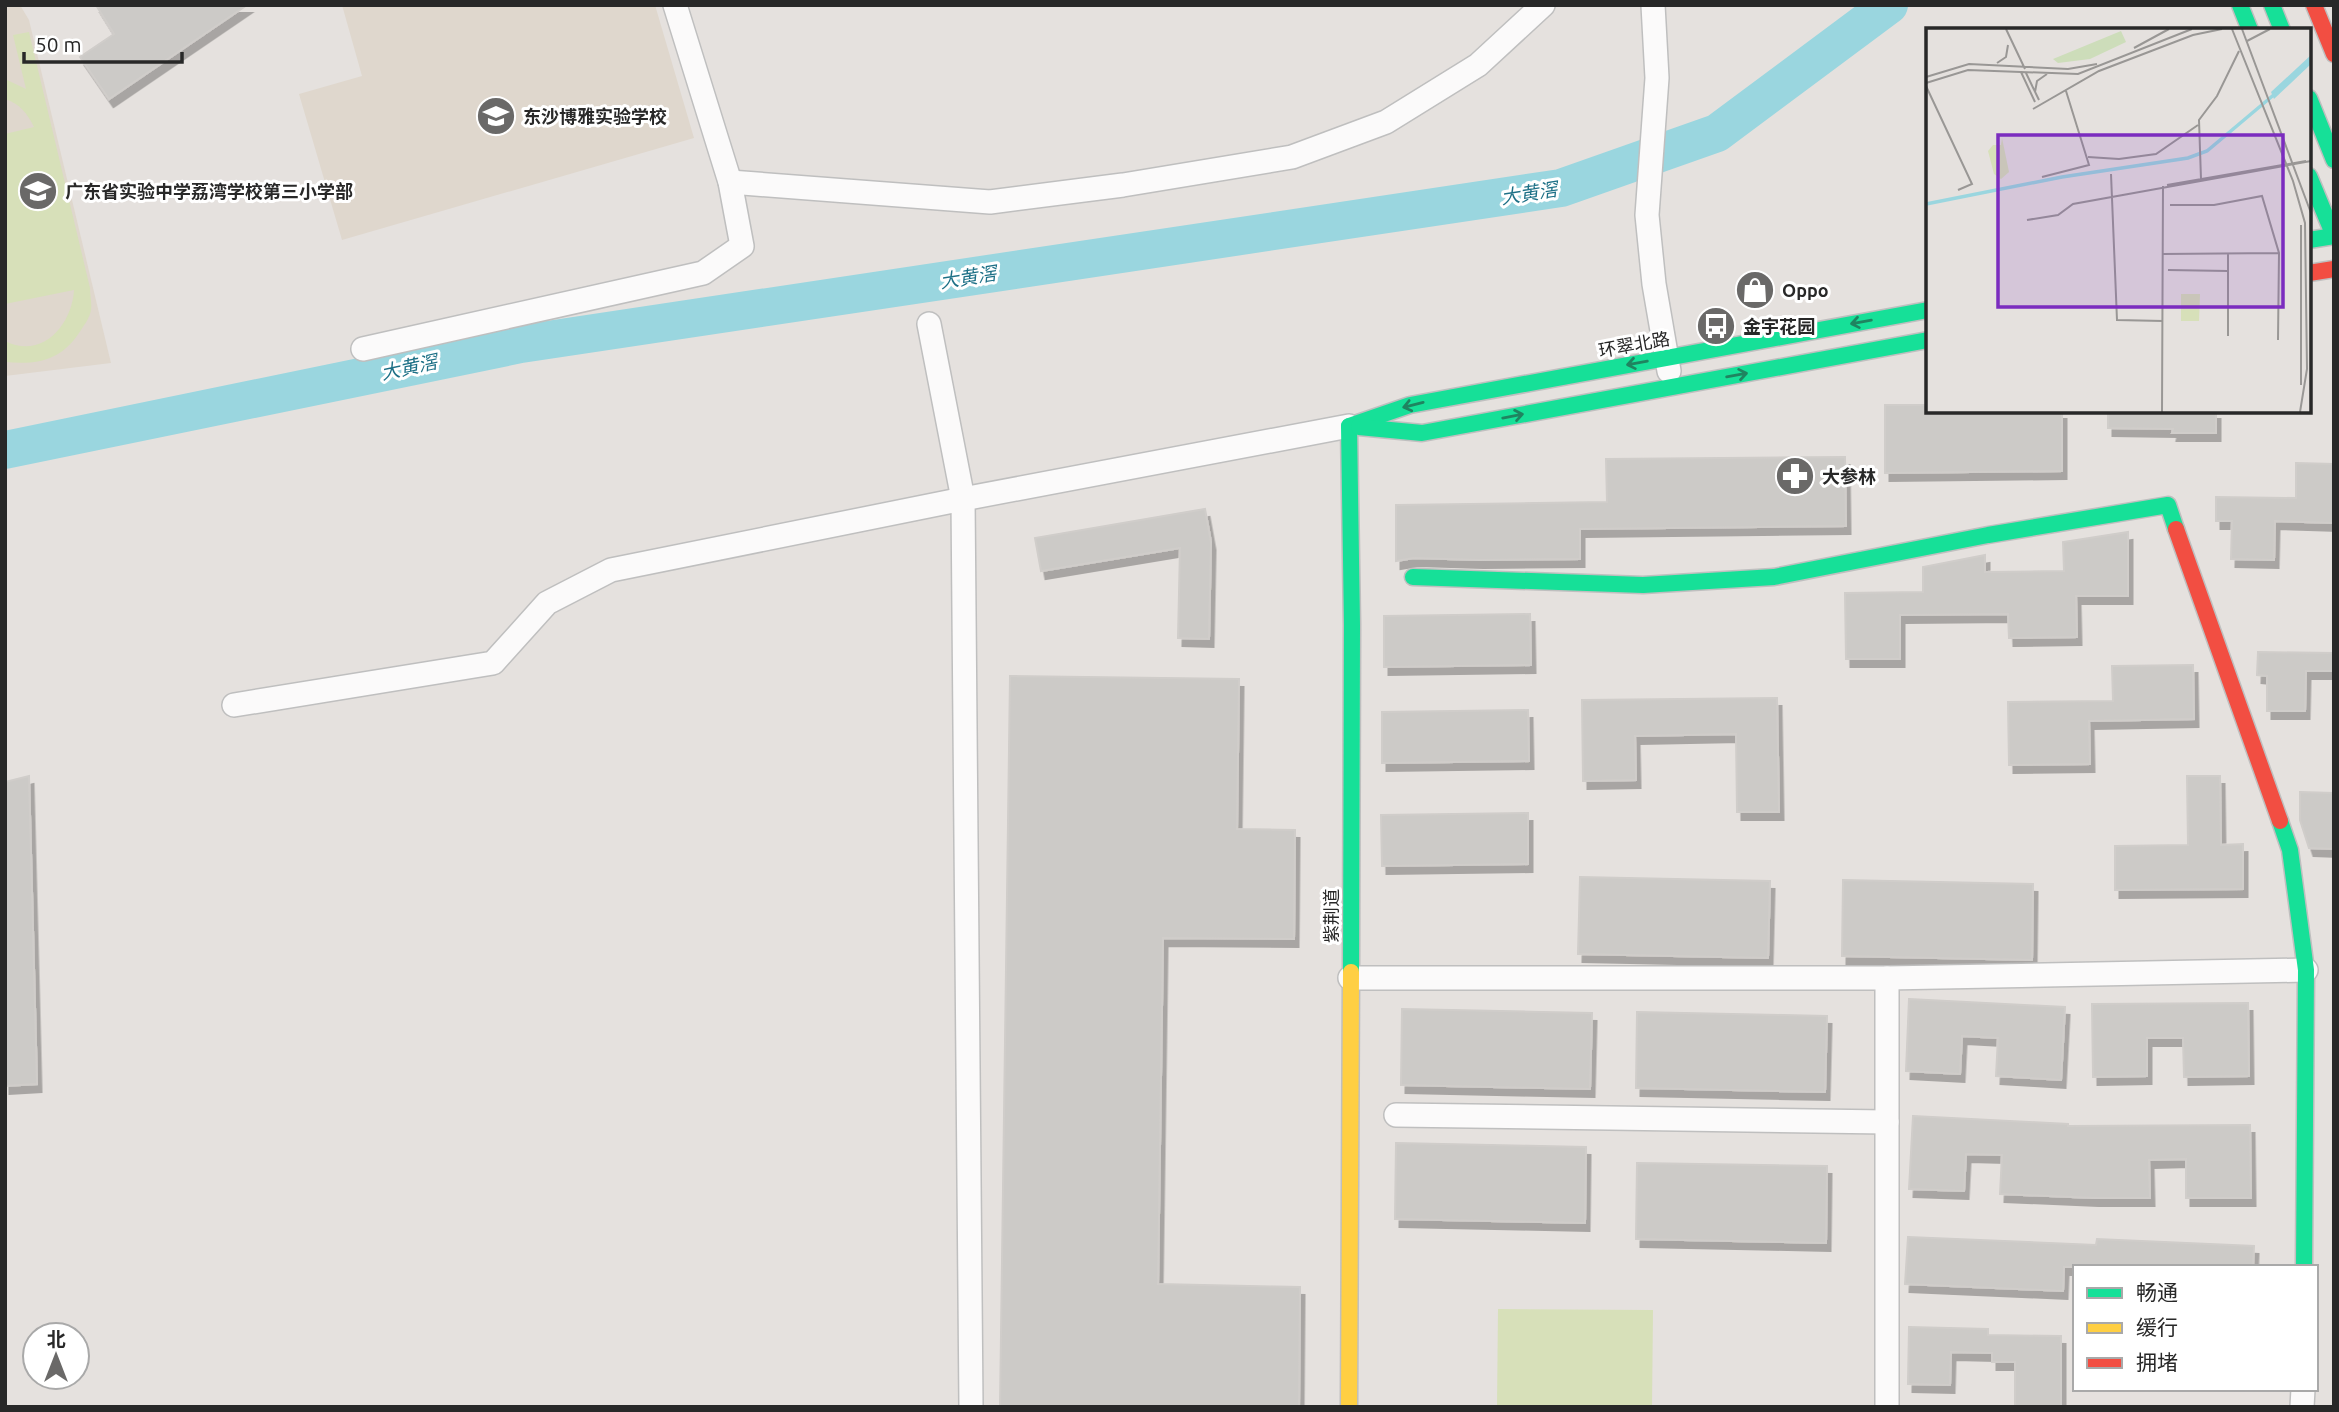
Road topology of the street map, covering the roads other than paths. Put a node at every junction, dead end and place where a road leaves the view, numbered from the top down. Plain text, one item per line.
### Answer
1 (675, 5) edge
2 (1543, 5) edge
3 (1653, 5) edge
4 (2240, 5) edge
5 (2272, 5) edge
6 (2314, 5) edge
7 (2249, 28) edge
8 (2281, 28) edge
9 (2334, 54) edge
10 (2311, 103) edge
11 (2334, 160) edge
12 (2311, 181) edge
13 (730, 182) junction
14 (2334, 236) edge
15 (2311, 240) edge
16 (2334, 269) edge
17 (2311, 273) edge
18 (1926, 310) edge
19 (929, 324) dead end
20 (1926, 340) edge
21 (363, 349) dead end
22 (1667, 358) junction
23 (1672, 386) junction
24 (1349, 426) junction
25 (963, 499) junction
26 (1413, 577) dead end
27 (234, 705) dead end
28 (2306, 971) junction
29 (1350, 978) junction
30 (1887, 978) junction
31 (1395, 1115) dead end
32 (1887, 1122) junction
33 (2304, 1265) edge
34 (971, 1407) edge
35 (1349, 1407) edge
36 (1887, 1407) edge

1 - 13 street
2 - 13 street
3 - 22 street
4 - 7 main road
5 - 8 main road
6 - 9 main road
10 - 11 main road
12 - 14 main road
13 - 21 street
14 - 15 main road
16 - 17 main road
18 -> 22 main road, 环翠北路
19 - 25 street
23 -> 20 main road
22 - 23 street
22 -> 24 main road, 环翠北路
24 -> 23 main road
24 - 25 street
24 - 29 main road, 紫荆道
25 - 27 street
25 - 34 street
26 - 28 main road
28 - 30 street
28 - 33 main road
29 - 30 street
29 - 35 main road, 紫荆道
30 - 32 street
31 - 32 street
32 - 36 street

